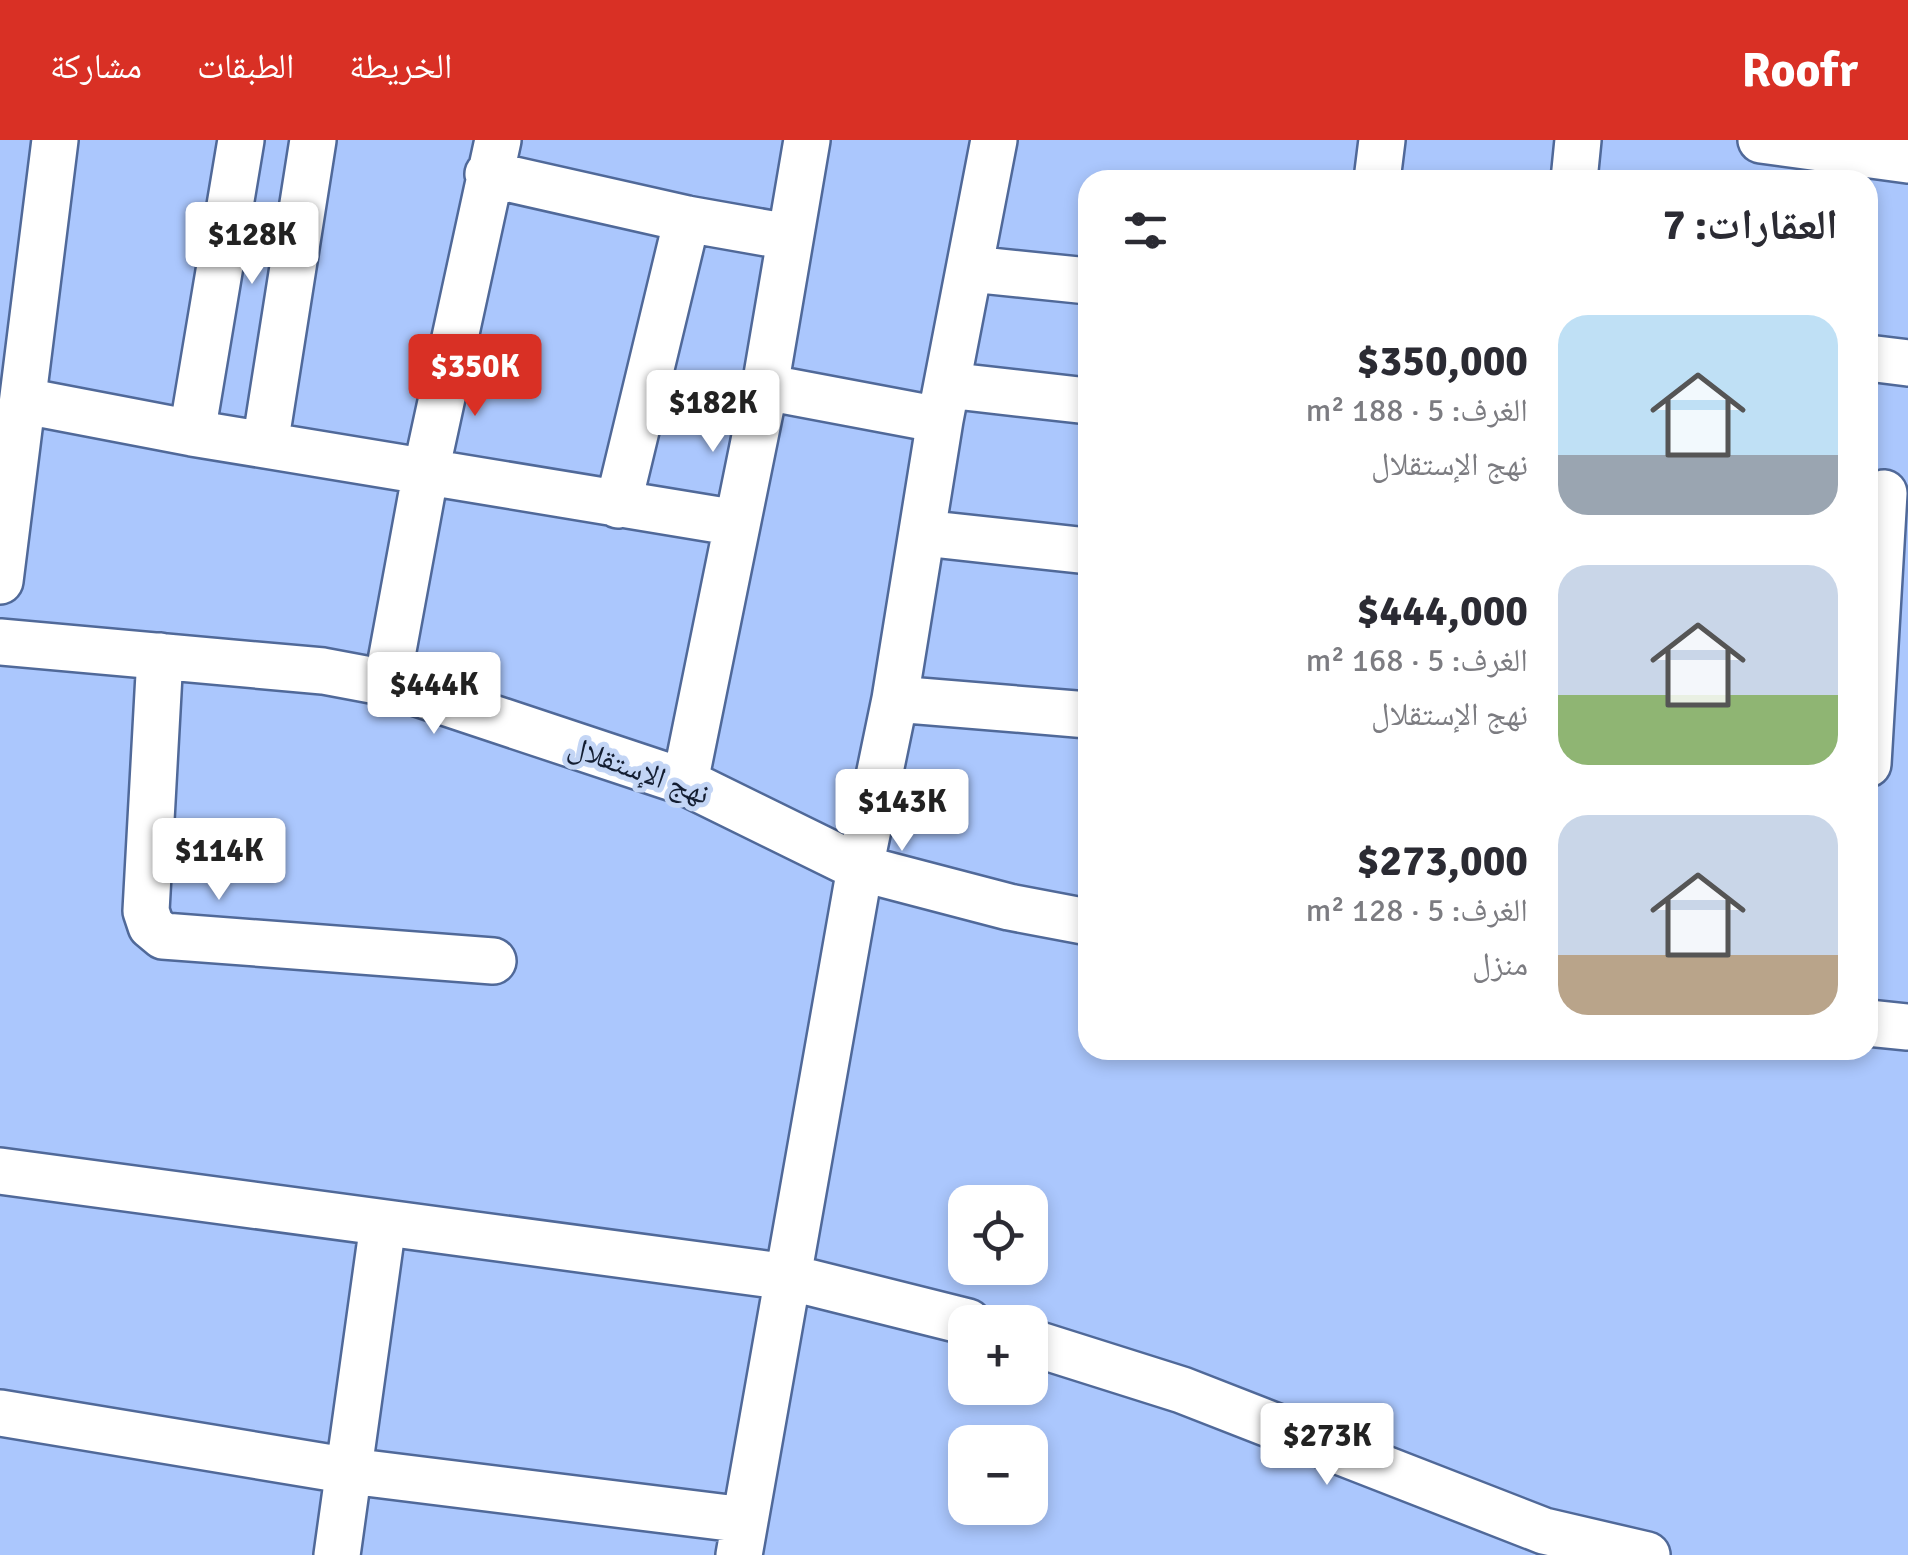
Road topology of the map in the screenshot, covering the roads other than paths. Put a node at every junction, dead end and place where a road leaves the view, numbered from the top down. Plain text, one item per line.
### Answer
1 (55, 140) edge
2 (241, 140) edge
3 (314, 140) edge
4 (807, 140) edge
5 (994, 140) edge
6 (1382, 140) edge
7 (1578, 140) edge
8 (1761, 140) edge
9 (493, 157) edge
10 (1908, 160) edge
11 (1378, 170) edge
12 (1575, 170) edge
13 (687, 219) junction
14 (790, 237) junction
15 (971, 269) junction
16 (1078, 280) edge
17 (1878, 359) edge
18 (1908, 363) edge
19 (765, 387) junction
20 (25, 401) junction
21 (944, 402) junction
22 (1078, 402) edge
23 (192, 433) junction
24 (265, 445) junction
25 (426, 471) junction
26 (1886, 494) edge
27 (618, 505) junction
28 (737, 522) junction
29 (923, 533) junction
30 (1078, 550) edge
31 (1878, 573) edge
32 (0, 581) edge
33 (0, 642) edge
34 (160, 656) junction
35 (387, 683) junction
36 (895, 699) junction
37 (1078, 714) edge
38 (685, 782) junction
39 (860, 868) junction
40 (1078, 920) edge
41 (492, 961) dead end
42 (1878, 1024) edge
43 (1908, 1027) edge
44 (0, 1171) edge
45 (383, 1224) junction
46 (788, 1276) junction
47 (948, 1317) edge
48 (1048, 1348) edge
49 (0, 1417) edge
50 (350, 1470) junction
51 (742, 1538) edge
52 (337, 1555) edge
53 (1647, 1555) edge

1 - 20 street
2 - 23 street
3 - 24 street
4 - 14 street
5 - 15 street
6 - 11 street
7 - 12 street
8 - 10 street
9 - 13 street
9 - 25 street
13 - 14 street
13 - 27 street
14 - 19 street
15 - 16 street
15 - 21 street
17 - 18 street
19 - 21 street
19 - 28 street
20 - 23 street
20 - 32 street
21 - 22 street
21 - 29 street
23 - 24 street
24 - 25 street
25 - 27 street
25 - 35 street
26 - 31 street
27 - 28 street
28 - 38 street
29 - 30 street
29 - 36 street
33 - 34 street, نهج الإستقلال
34 - 35 street, نهج الإستقلال
34 - 41 street
35 - 38 street, نهج الإستقلال
36 - 37 street
36 - 39 street
38 - 39 street, نهج الإستقلال
39 - 40 street, نهج الإستقلال
39 - 46 street
42 - 43 street
44 - 45 street
45 - 46 street
45 - 50 street
46 - 47 street
46 - 51 street
48 - 53 street
49 - 50 street
50 - 51 street
50 - 52 street

